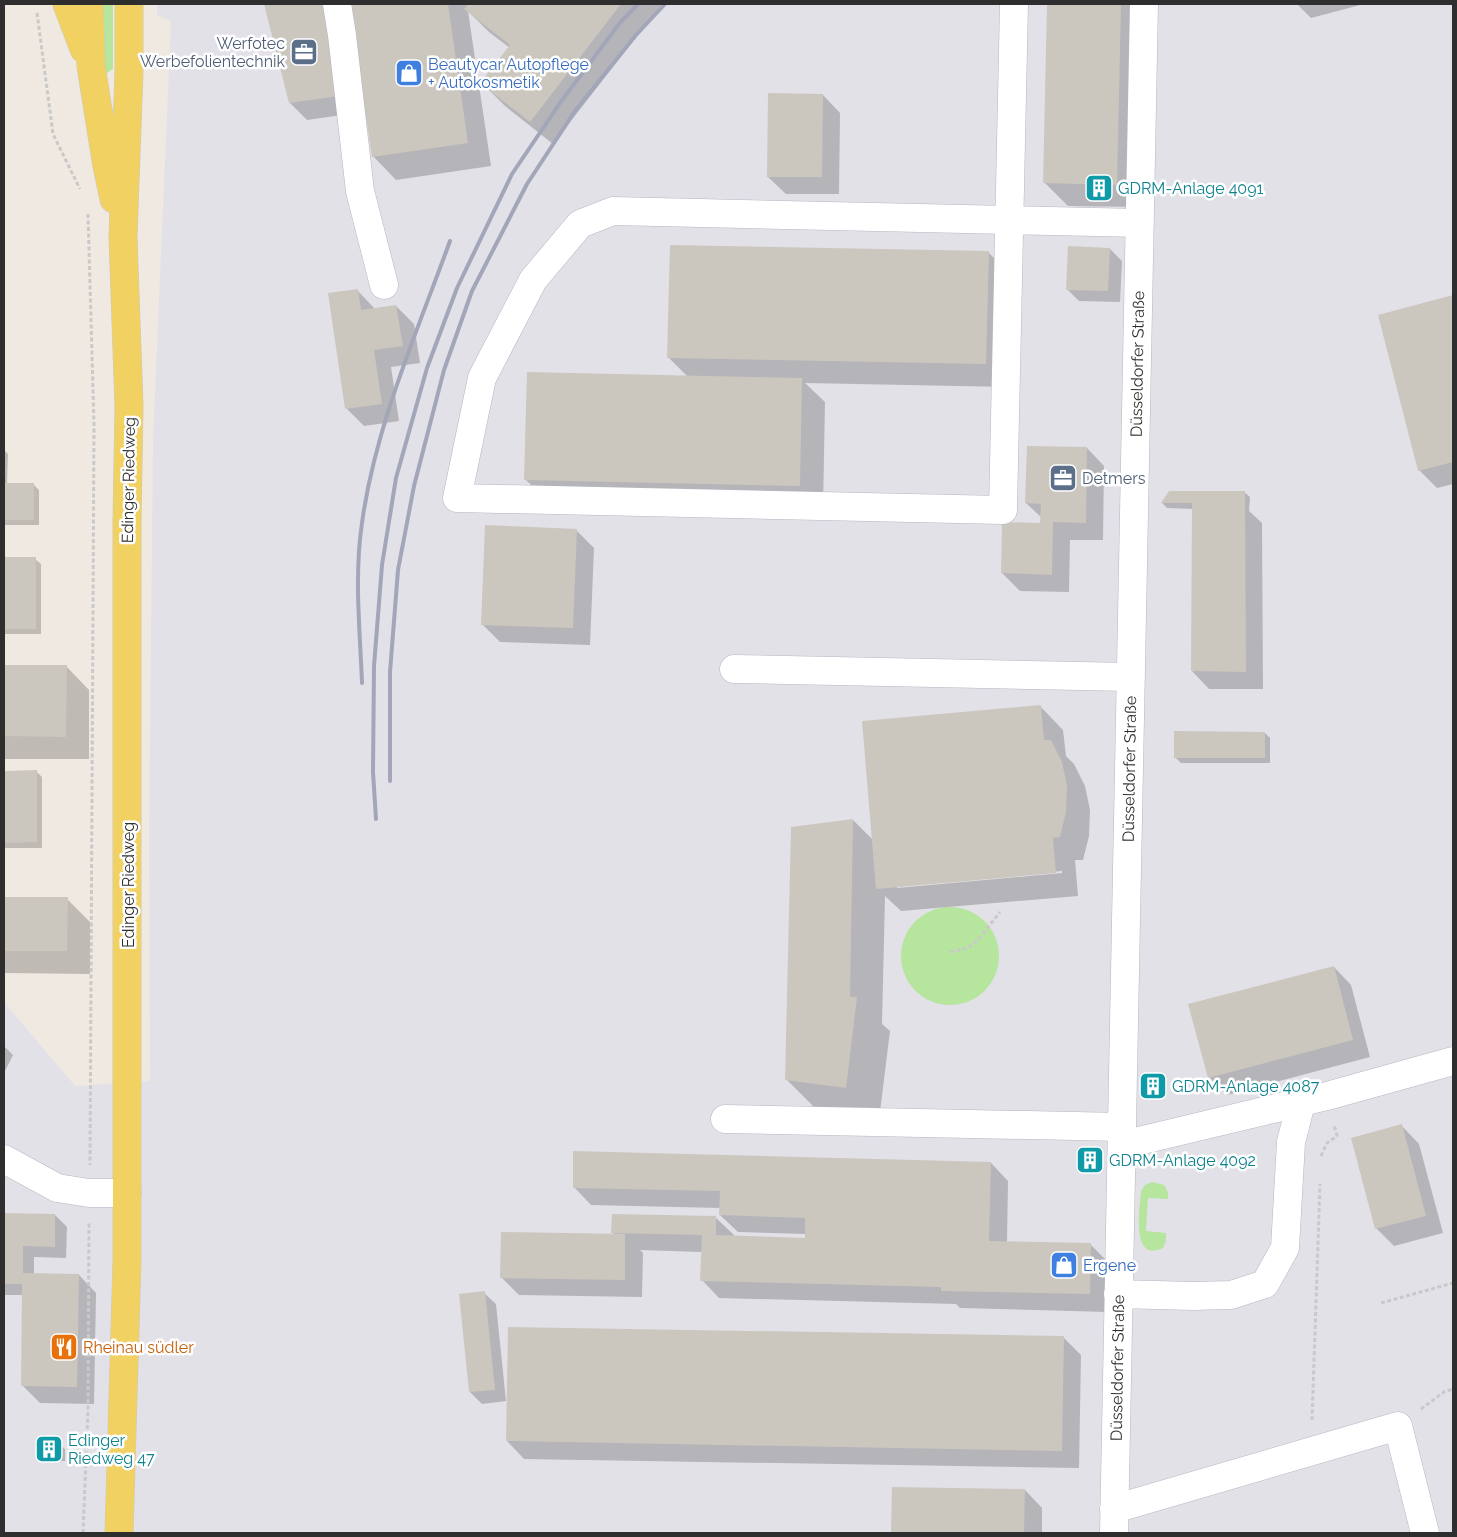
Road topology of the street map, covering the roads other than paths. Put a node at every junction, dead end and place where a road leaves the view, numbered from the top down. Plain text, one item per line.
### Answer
1 (67, 4) edge
2 (90, 4) edge
3 (129, 4) edge
4 (337, 4) edge
5 (1014, 4) edge
6 (1144, 4) edge
7 (91, 66) junction
8 (1009, 220) junction
9 (1140, 223) junction
10 (123, 237) junction
11 (384, 284) dead end
12 (734, 669) dead end
13 (1131, 677) junction
14 (1453, 1061) edge
15 (1314, 1100) junction
16 (725, 1119) dead end
17 (1122, 1136) junction
18 (4, 1159) edge
19 (127, 1193) junction
20 (1118, 1294) junction
21 (1114, 1521) edge
22 (119, 1533) edge
23 (1425, 1533) edge

1 - 7 main road
2 - 7 main road, Edinger Riedweg
3 - 10 main road, Edinger Riedweg
4 - 11 street
5 - 8 street
6 - 9 street, Düsseldorfer Straße
7 - 10 main road, Edinger Riedweg
8 - 8 street
8 - 9 street
9 - 13 street, Düsseldorfer Straße
10 - 19 main road, Edinger Riedweg
12 - 13 street
13 - 17 street, Düsseldorfer Straße
14 - 15 street
15 - 17 street
15 - 20 street
16 - 17 street
17 - 20 street, Düsseldorfer Straße
18 - 19 street
19 - 22 main road, Edinger Riedweg
20 - 21 street, Düsseldorfer Straße
21 - 23 street

